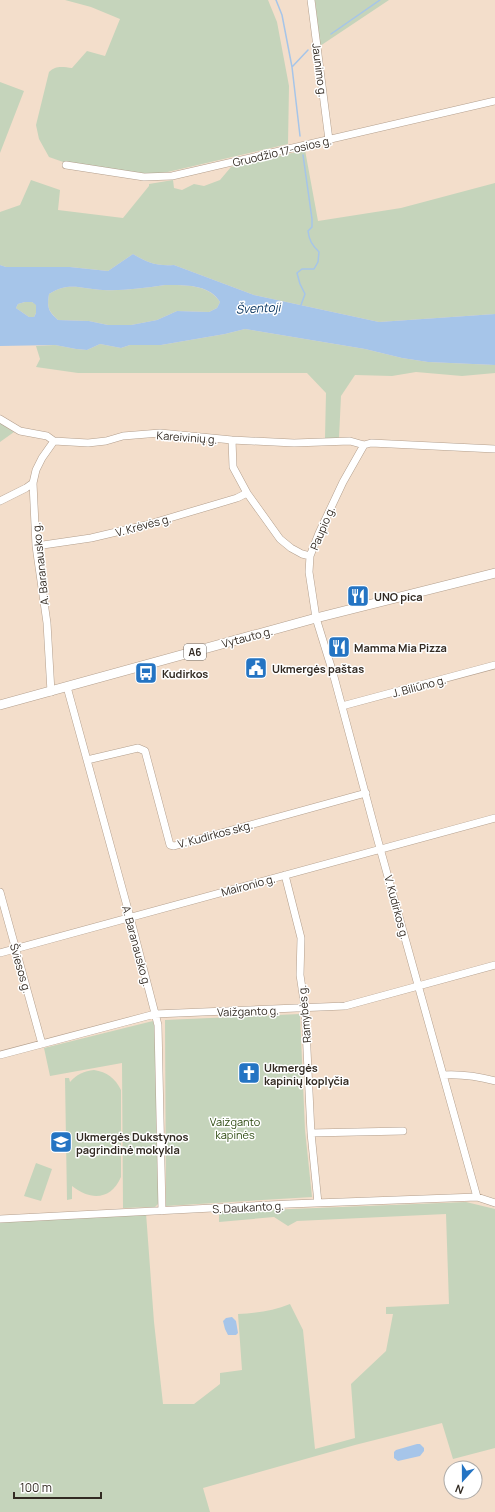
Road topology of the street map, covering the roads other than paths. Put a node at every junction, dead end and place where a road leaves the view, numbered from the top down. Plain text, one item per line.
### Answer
1 (311, 0) edge
2 (495, 102) edge
3 (329, 140) junction
4 (66, 165) dead end
5 (0, 420) edge
6 (232, 440) junction
7 (54, 441) junction
8 (364, 445) junction
9 (495, 449) edge
10 (33, 483) junction
11 (247, 493) junction
12 (0, 501) edge
13 (36, 546) junction
14 (310, 556) junction
15 (495, 574) edge
16 (316, 618) junction
17 (495, 665) edge
18 (67, 687) junction
19 (51, 692) junction
20 (0, 705) edge
21 (342, 706) junction
22 (87, 760) junction
23 (366, 793) junction
24 (495, 818) edge
25 (381, 849) junction
26 (285, 875) junction
27 (0, 892) edge
28 (130, 917) junction
29 (15, 948) junction
30 (0, 953) edge
31 (495, 965) edge
32 (419, 985) junction
33 (304, 1008) junction
34 (156, 1014) junction
35 (42, 1044) junction
36 (0, 1055) edge
37 (443, 1075) junction
38 (495, 1081) edge
39 (403, 1131) dead end
40 (311, 1133) junction
41 (477, 1197) junction
42 (318, 1203) junction
43 (495, 1203) edge
44 (162, 1211) junction
45 (0, 1220) edge

1 - 3 street, Jaunimo g.
2 - 3 street, Gruodžio 17-osios g.
3 - 4 street, Gruodžio 17-osios g.
5 - 7 street, Kareivinių g.
6 - 7 street, Kareivinių g.
6 - 8 street
6 - 11 street, Kareivinių g.
7 - 10 street, A. Baranausko g.
8 - 9 street
8 - 14 street, Paupio g.
10 - 12 street
10 - 13 street, A. Baranausko g.
11 - 13 street, V. Krėvės g.
11 - 14 street, Kareivinių g.
13 - 19 street, A. Baranausko g.
14 - 16 street, Paupio g.
15 - 16 main road, Vytauto g. / A6
16 - 18 main road, Vytauto g. / A6
16 - 21 street, V. Kudirkos g.
17 - 21 street, J. Biliūno g.
18 - 19 main road, Vytauto g. / A6
18 - 22 street, A. Baranausko g.
19 - 20 main road, Vytauto g. / A6
21 - 23 street, V. Kudirkos g.
22 - 23 street, V. Kudirkos skg.
22 - 28 street, A. Baranausko g.
23 - 25 street, V. Kudirkos g.
24 - 25 street, Maironio g.
25 - 26 street, Maironio g.
25 - 32 street, V. Kudirkos g.
26 - 28 street, Maironio g.
26 - 33 street, Ramybės g.
27 - 29 street, Šviesos g.
28 - 29 street, Maironio g.
28 - 34 street, A. Baranausko g.
29 - 30 street, Maironio g.
29 - 35 street, Šviesos g.
31 - 32 street, Vaižganto g.
32 - 33 street, Vaižganto g.
32 - 37 street, V. Kudirkos g.
33 - 34 street, Vaižganto g.
33 - 40 street, Ramybės g.
34 - 35 street, Vaižganto g.
34 - 44 street, A. Baranausko g.
35 - 36 street, Vaižganto g.
37 - 38 street
37 - 41 street, V. Kudirkos g.
39 - 40 street
40 - 42 street, Ramybės g.
41 - 42 street, S. Daukanto g.
41 - 43 street, S. Daukanto g.
42 - 44 street, S. Daukanto g.
44 - 45 street, S. Daukanto g.

